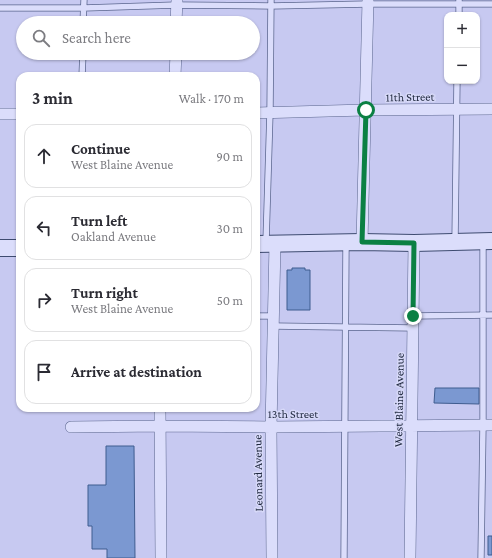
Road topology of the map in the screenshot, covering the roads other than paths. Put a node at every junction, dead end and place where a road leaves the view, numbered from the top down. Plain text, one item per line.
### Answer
1 (84, 0) edge
2 (368, 2) edge
3 (459, 2) edge
4 (177, 3) edge
5 (271, 3) edge
6 (492, 4) edge
7 (0, 8) edge
8 (84, 8) junction
9 (83, 16) edge
10 (176, 16) edge
11 (83, 60) edge
12 (176, 60) edge
13 (82, 72) edge
14 (175, 72) edge
15 (457, 84) edge
16 (456, 109) junction
17 (492, 109) edge
18 (366, 110) junction
19 (270, 112) junction
20 (260, 113) edge
21 (0, 114) edge
22 (16, 114) edge
23 (488, 241) edge
24 (346, 242) junction
25 (362, 242) junction
26 (454, 242) junction
27 (414, 243) junction
28 (266, 244) edge
29 (0, 248) edge
30 (16, 248) edge
31 (483, 315) junction
32 (492, 315) edge
33 (413, 316) junction
34 (260, 317) edge
35 (274, 321) junction
36 (345, 327) junction
37 (413, 328) junction
38 (160, 412) edge
39 (487, 425) edge
40 (160, 426) junction
41 (344, 426) junction
42 (412, 426) junction
43 (71, 427) dead end
44 (271, 427) junction
45 (161, 558) edge
46 (272, 558) edge
47 (344, 558) edge
48 (410, 558) edge
49 (481, 558) edge

1 - 8 lane
2 - 3 lane
2 - 5 lane
2 - 18 street
3 - 6 lane
4 - 5 lane
4 - 8 lane
4 - 10 street
5 - 19 lane
7 - 8 lane
8 - 9 lane
11 - 13 lane
12 - 14 street
15 - 16 lane
16 - 17 street, 11th Street
16 - 18 street, 11th Street
16 - 26 lane
18 - 19 street, 11th Street
18 - 25 street
19 - 20 street, 11th Street
19 - 28 lane
21 - 22 street
23 - 26 street
23 - 31 lane
24 - 25 street
24 - 28 street
24 - 36 lane
25 - 27 street
26 - 27 street
27 - 33 street, West Blaine Avenue
28 - 35 street, Leonard Avenue
29 - 30 street
31 - 32 lane
31 - 33 lane
31 - 39 lane
33 - 37 street, West Blaine Avenue
34 - 35 lane
35 - 36 lane
35 - 44 street, Leonard Avenue
36 - 37 lane
36 - 41 lane
37 - 42 street, West Blaine Avenue
38 - 40 street
39 - 42 street, 13th Street
39 - 49 lane
40 - 43 street, 13th Street
40 - 44 street, 13th Street
40 - 45 street
41 - 42 street, 13th Street
41 - 44 street, 13th Street
41 - 47 lane
42 - 48 street, West Blaine Avenue
44 - 46 street, Leonard Avenue

